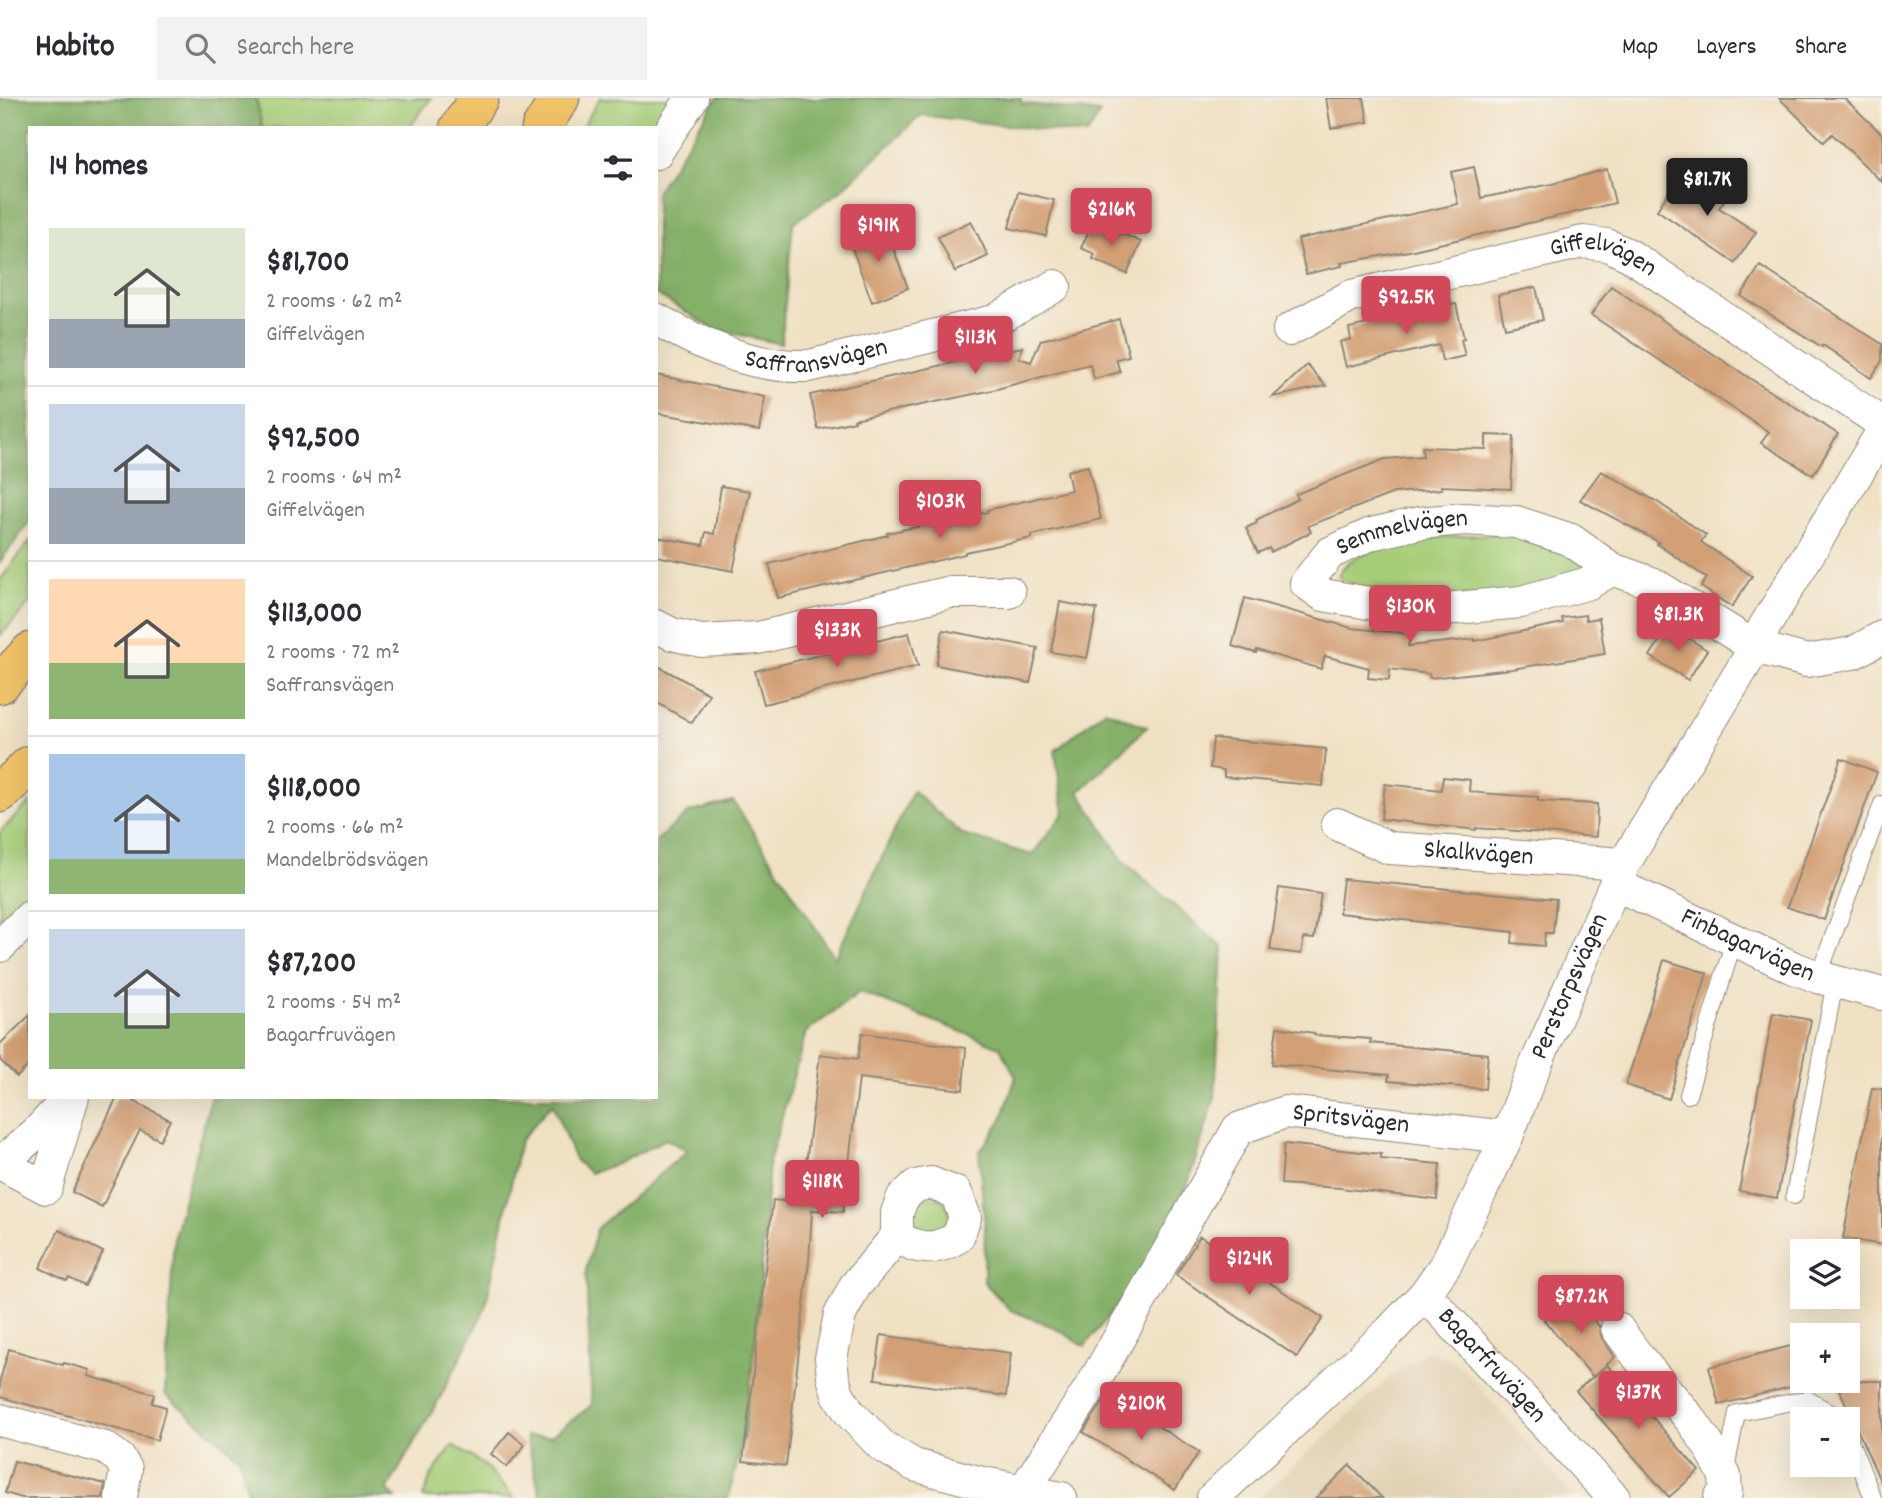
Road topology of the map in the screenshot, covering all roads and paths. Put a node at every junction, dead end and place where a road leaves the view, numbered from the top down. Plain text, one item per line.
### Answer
1 (479, 98) edge
2 (560, 98) edge
3 (692, 98) edge
4 (460, 126) edge
5 (542, 126) edge
6 (658, 150) edge
7 (1055, 286) dead end
8 (658, 320) edge
9 (1289, 330) dead end
10 (1882, 423) edge
11 (1882, 432) edge
12 (1612, 569) junction
13 (1009, 592) dead end
14 (658, 627) edge
15 (1882, 636) edge
16 (1755, 647) junction
17 (28, 654) edge
18 (0, 684) edge
19 (28, 767) edge
20 (0, 793) edge
21 (1882, 804) edge
22 (1336, 824) dead end
23 (1620, 874) junction
24 (28, 919) edge
25 (1734, 940) junction
26 (0, 946) edge
27 (1826, 980) junction
28 (1882, 995) edge
29 (1688, 1095) dead end
30 (69, 1099) edge
31 (70, 1099) edge
32 (1507, 1137) junction
33 (0, 1163) edge
34 (1794, 1196) dead end
35 (897, 1236) dead end
36 (1425, 1294) junction
37 (1617, 1328) dead end
38 (1821, 1407) edge
39 (0, 1420) edge
40 (1860, 1466) edge
41 (1024, 1490) junction
42 (1726, 1491) edge
43 (121, 1498) edge
44 (1061, 1498) edge
45 (1213, 1498) edge
46 (1614, 1498) edge
47 (1873, 1498) edge

1 - 4 highway
2 - 5 highway
3 - 6 street
7 - 8 street, Saffransvägen
9 - 10 street, Giffelvägen
11 - 16 street, Perstorpsvägen
12 - 12 street, Semmelvägen
12 - 16 street, Semmelvägen
13 - 14 street
15 - 16 street, Semmelvägen
16 - 23 street, Perstorpsvägen
17 - 18 highway
19 - 20 highway
21 - 27 lane
22 - 23 street, Skalkvägen
23 - 25 street, Finbagarvägen
23 - 32 street, Perstorpsvägen
24 - 26 street
25 - 27 street, Finbagarvägen
25 - 29 lane
27 - 28 street, Finbagarvägen
27 - 34 lane
30 - 33 street
31 - 33 street
32 - 36 street, Perstorpsvägen
32 - 41 street, Spritsvägen
35 - 41 street
36 - 45 street, Perstorpsvägen
36 - 46 street, Bagarfruvägen
37 - 42 street
38 - 42 lane
39 - 43 street
40 - 47 lane
41 - 44 street

